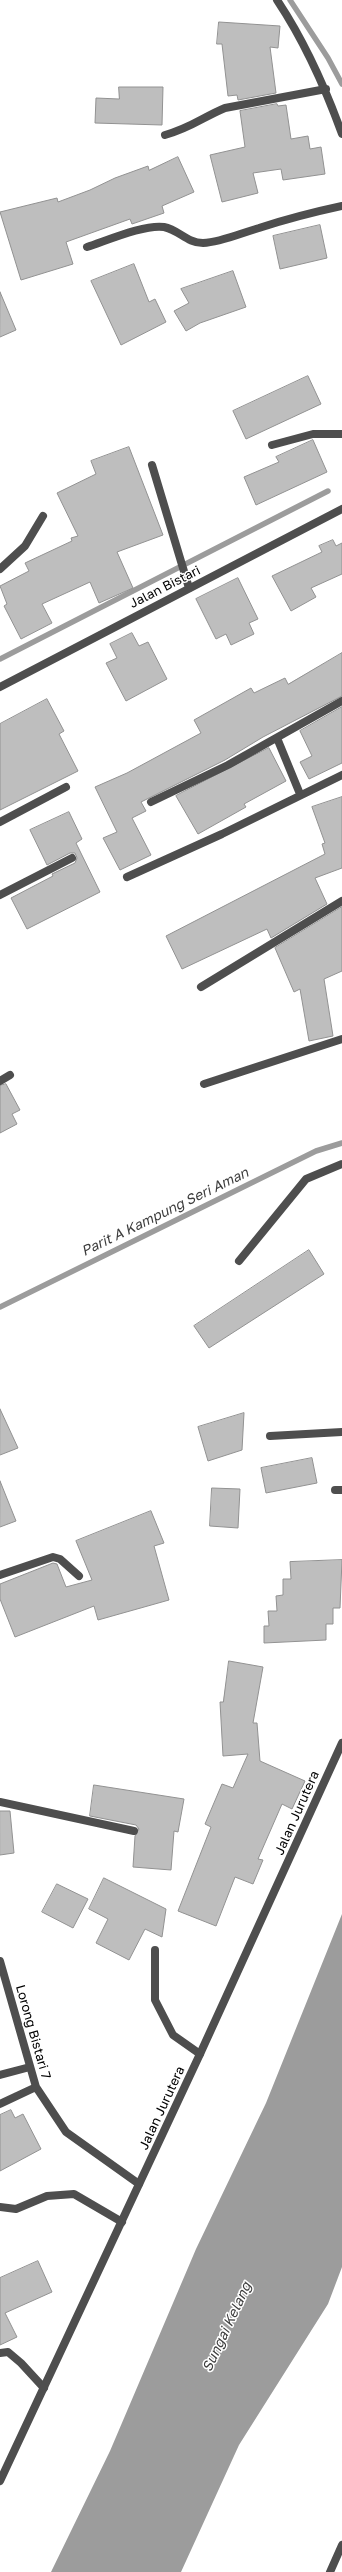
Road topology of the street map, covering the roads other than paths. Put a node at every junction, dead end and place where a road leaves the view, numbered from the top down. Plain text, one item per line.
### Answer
1 (277, 0) edge
2 (326, 89) junction
3 (342, 134) edge
4 (165, 135) dead end
5 (342, 206) edge
6 (87, 247) dead end
7 (342, 434) edge
8 (272, 445) dead end
9 (152, 465) dead end
10 (342, 509) edge
11 (43, 516) dead end
12 (0, 569) edge
13 (189, 588) junction
14 (0, 687) edge
15 (342, 701) edge
16 (277, 738) junction
17 (342, 775) edge
18 (66, 787) dead end
19 (300, 794) junction
20 (152, 802) dead end
21 (0, 822) edge
22 (72, 858) dead end
23 (127, 877) dead end
24 (0, 895) edge
25 (342, 901) edge
26 (201, 987) dead end
27 (342, 1039) edge
28 (10, 1075) dead end
29 (0, 1081) edge
30 (204, 1084) dead end
31 (342, 1164) edge
32 (239, 1261) dead end
33 (342, 1432) edge
34 (270, 1436) dead end
35 (0, 1575) edge
36 (79, 1576) dead end
37 (342, 1743) edge
38 (0, 1802) edge
39 (134, 1831) dead end
40 (155, 1950) dead end
41 (0, 1961) edge
42 (200, 2054) junction
43 (30, 2067) junction
44 (0, 2075) edge
45 (36, 2087) junction
46 (0, 2104) edge
47 (140, 2184) junction
48 (0, 2207) edge
49 (122, 2222) junction
50 (0, 2353) edge
51 (44, 2388) junction
52 (0, 2481) edge
53 (342, 2545) edge
54 (330, 2572) edge

1 - 2 street
2 - 3 street
2 - 4 street
5 - 6 street
7 - 8 street
9 - 13 street
10 - 13 street, Jalan Bistari
11 - 12 street
13 - 14 street, Jalan Bistari
15 - 16 street
16 - 19 street
16 - 20 street
17 - 19 street
18 - 21 street
19 - 23 street
22 - 24 street
25 - 26 street
27 - 30 street
28 - 29 street
31 - 32 street
33 - 34 street
35 - 36 street
37 - 42 street, Jalan Jurutera
38 - 39 street
40 - 42 street
41 - 43 street, Lorong Bistari 7
42 - 47 street, Jalan Jurutera
43 - 44 street
43 - 45 street, Lorong Bistari 7
45 - 46 street
45 - 47 street, Lorong Bistari 7
47 - 49 street, Jalan Jurutera
48 - 49 street
49 - 51 street, Jalan Jurutera
50 - 51 street
51 - 52 street, Jalan Jurutera
53 - 54 street

